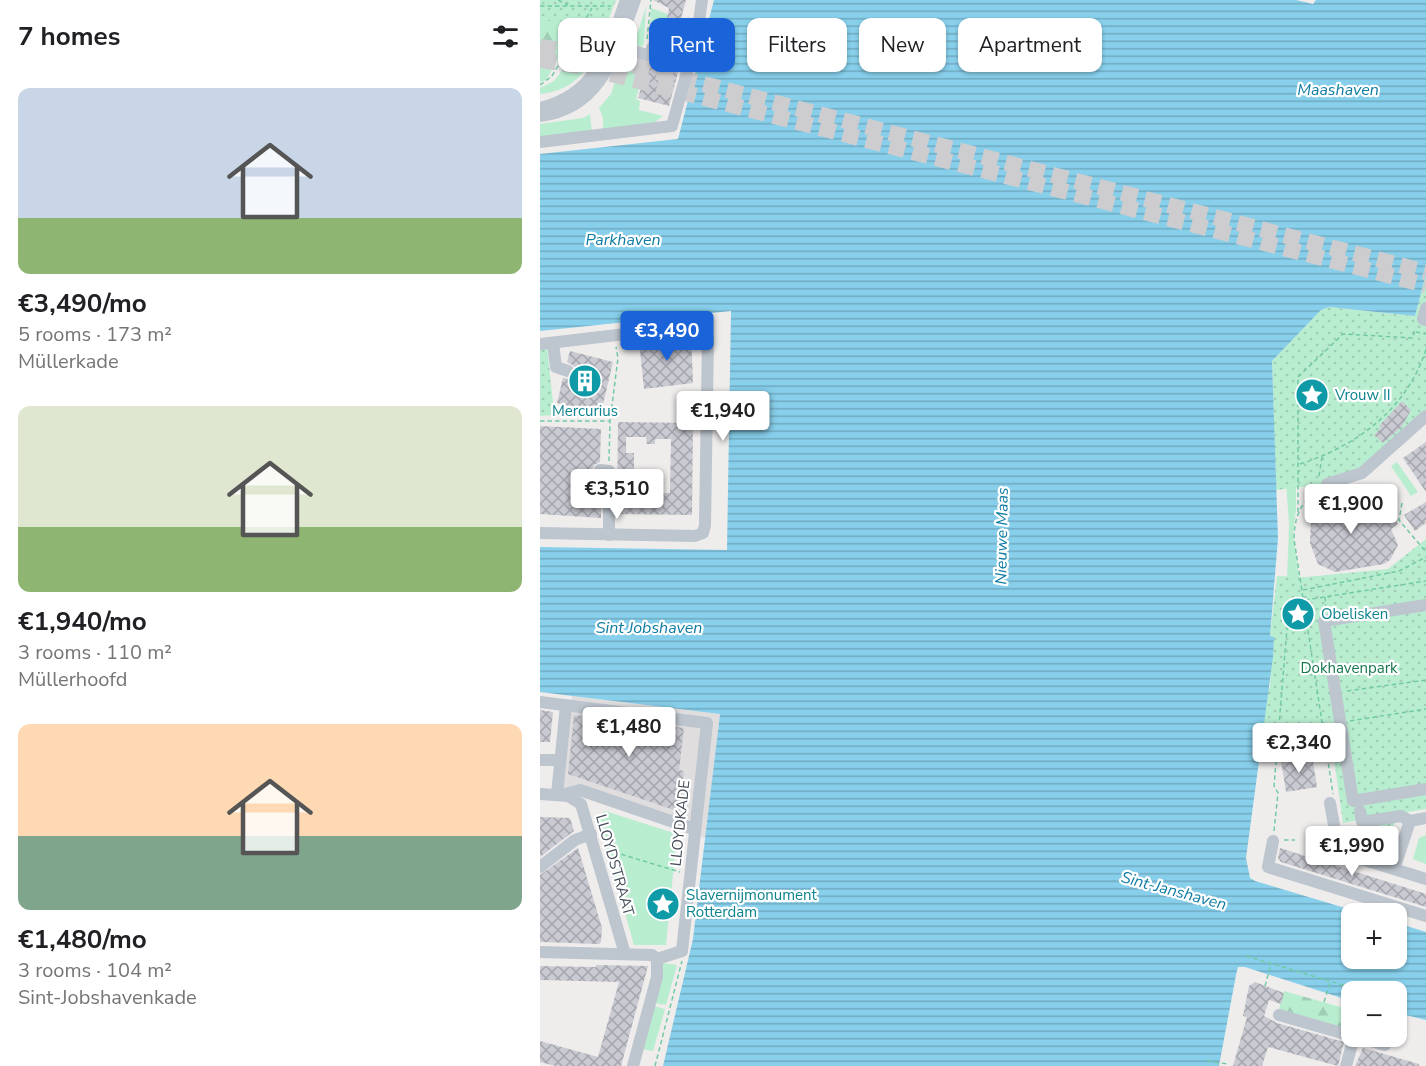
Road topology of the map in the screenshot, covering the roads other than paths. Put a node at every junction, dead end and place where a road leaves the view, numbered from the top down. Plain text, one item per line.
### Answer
1 (702, 0) edge
2 (626, 4) edge
3 (699, 18) edge
4 (687, 72) edge
5 (540, 108) edge
6 (540, 116) edge
7 (540, 142) edge
8 (546, 343) edge
9 (568, 371) dead end
10 (1426, 416) edge
11 (605, 470) road end
12 (1323, 481) road end
13 (540, 533) edge
14 (609, 535) junction
15 (1426, 604) edge
16 (540, 702) edge
17 (566, 706) junction
18 (540, 760) edge
19 (560, 760) junction
20 (1426, 789) edge
21 (540, 794) edge
22 (560, 794) junction
23 (1330, 803) road end
24 (1356, 806) junction
25 (1426, 818) edge
26 (1410, 821) junction
27 (694, 829) junction
28 (593, 840) junction
29 (1273, 842) road end
30 (540, 867) edge
31 (1394, 869) junction
32 (1425, 878) edge
33 (1426, 916) edge
34 (540, 952) edge
35 (625, 954) junction
36 (657, 959) junction
37 (1280, 1015) dead end
38 (1341, 1033) edge
39 (1350, 1047) edge
40 (633, 1066) edge
41 (1346, 1066) edge

1 - 3 street
2 - 5 street
2 - 6 street
4 - 7 street
8 - 9 street
8 - 14 street
10 - 12 street
11 - 14 street
13 - 14 street
15 - 24 street
16 - 17 street
17 - 19 street
17 - 27 street, LLOYDKADE
18 - 19 street
19 - 22 street
20 - 24 street
21 - 22 street, LLOYDSTRAAT
22 - 27 street, LLOYDSTRAAT
22 - 28 street, LLOYDSTRAAT
23 - 31 street
24 - 26 street
25 - 26 street
26 - 31 street
27 - 36 street, LLOYDKADE
28 - 30 street
28 - 35 street, LLOYDSTRAAT
29 - 33 street
31 - 32 street
34 - 35 street
35 - 36 street
36 - 40 street
37 - 38 street
39 - 41 street

